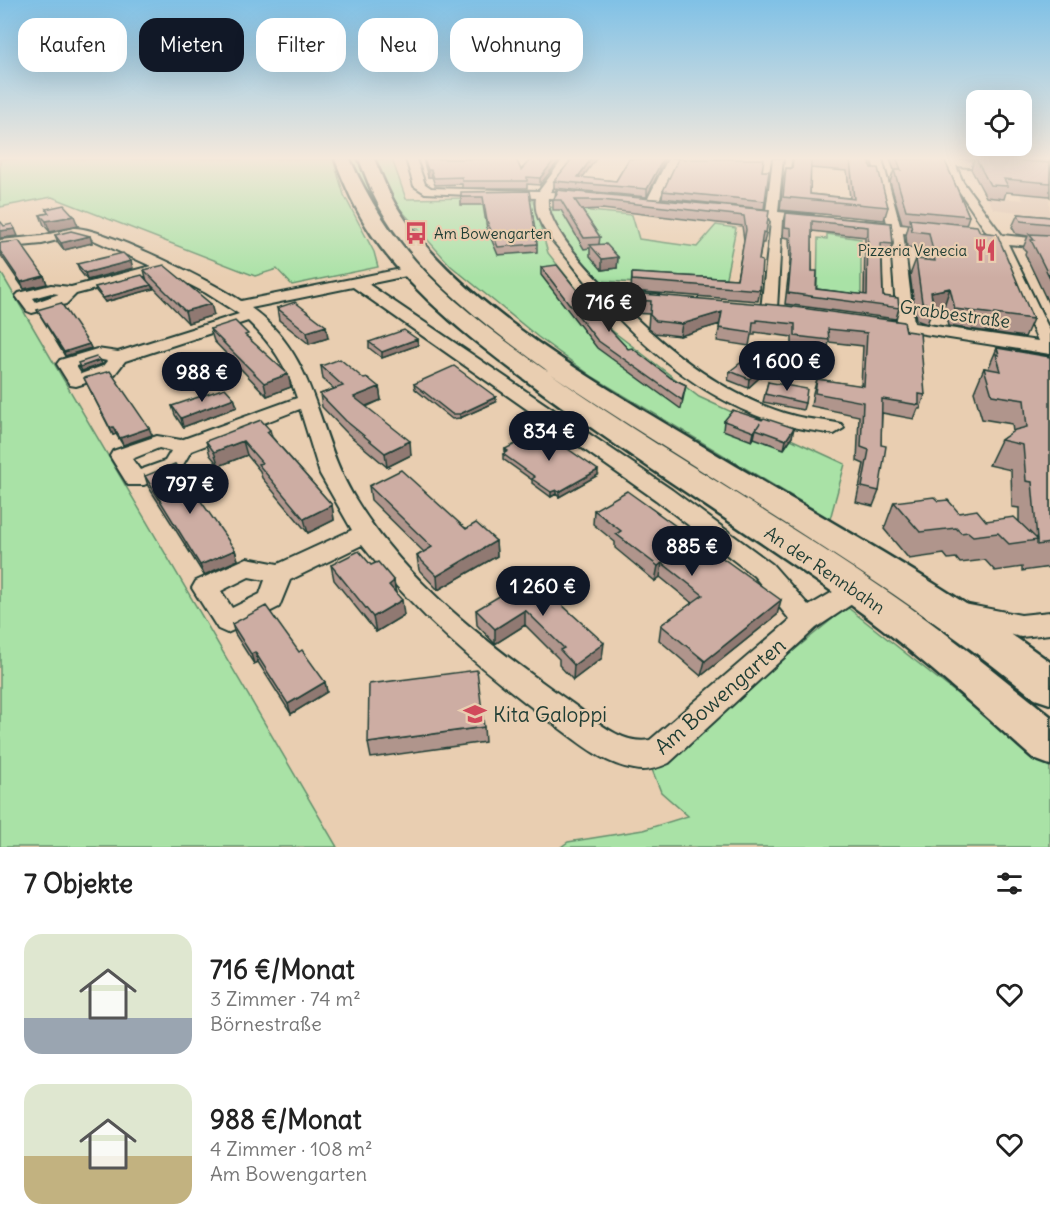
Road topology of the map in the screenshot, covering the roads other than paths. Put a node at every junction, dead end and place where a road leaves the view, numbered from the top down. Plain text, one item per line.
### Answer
1 (360, 199) edge
2 (382, 199) edge
3 (541, 199) edge
4 (654, 199) edge
5 (774, 199) edge
6 (887, 199) edge
7 (970, 199) edge
8 (652, 203) edge
9 (728, 210) edge
10 (772, 215) junction
11 (828, 221) edge
12 (851, 223) edge
13 (896, 228) junction
14 (997, 238) junction
15 (36, 241) junction
16 (0, 244) edge
17 (1050, 244) edge
18 (0, 255) edge
19 (164, 267) junction
20 (411, 271) junction
21 (356, 283) junction
22 (71, 291) dead end
23 (603, 296) junction
24 (672, 300) edge
25 (748, 307) edge
26 (244, 311) junction
27 (861, 321) edge
28 (906, 327) junction
29 (1050, 348) edge
30 (119, 357) dead end
31 (308, 400) junction
32 (834, 428) dead end
33 (183, 447) dead end
34 (366, 533) junction
35 (280, 574) dead end
36 (855, 589) junction
37 (942, 608) junction
38 (807, 621) junction
39 (1050, 623) edge
40 (1050, 686) edge
41 (1050, 744) edge

1 - 20 main road, An der Rennbahn
2 - 37 main road, An der Rennbahn
3 - 23 street
4 - 8 street
5 - 10 street
6 - 13 street
7 - 14 street
9 - 10 street
10 - 11 street
10 - 25 street
12 - 13 street
13 - 14 street
13 - 28 street
14 - 17 street
14 - 29 street
15 - 16 street, Am Bowengarten
15 - 18 street, Am Bowengarten
15 - 19 street, Am Bowengarten
19 - 22 street
19 - 26 street, Am Bowengarten
20 - 21 street
20 - 36 main road, An der Rennbahn
21 - 26 street
21 - 38 street, An der Rennbahn
23 - 24 street
23 - 32 street
26 - 30 street
26 - 31 street, Am Bowengarten
27 - 28 street, Grabbestraße
28 - 29 street, Grabbestraße
31 - 33 street
31 - 34 street, Am Bowengarten
34 - 35 street
34 - 38 street, Am Bowengarten
36 - 38 street, Am Bowengarten
36 - 41 main road, An der Rennbahn
37 - 39 street
37 - 40 main road, An der Rennbahn

